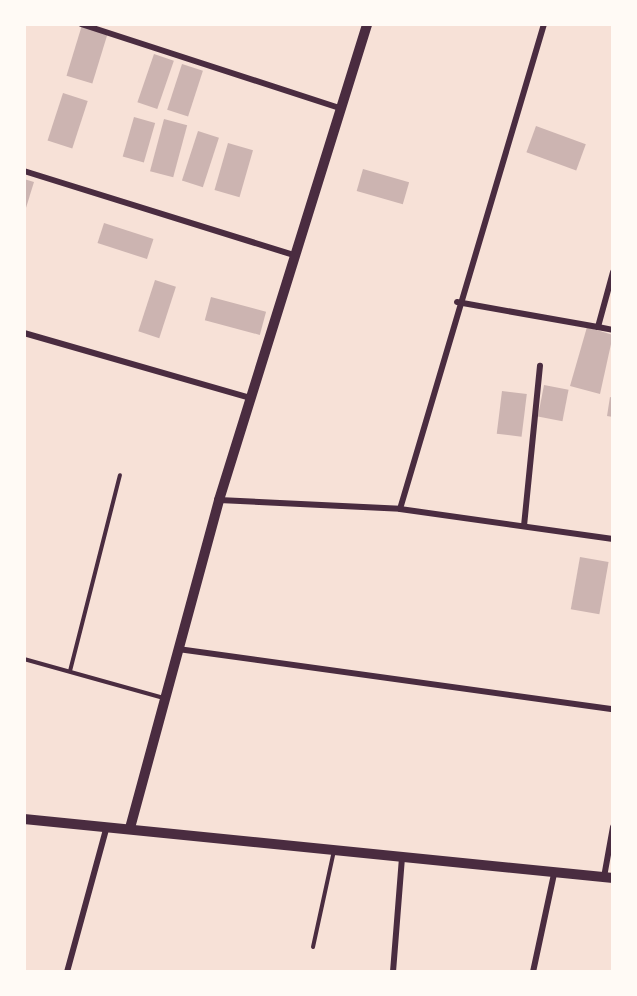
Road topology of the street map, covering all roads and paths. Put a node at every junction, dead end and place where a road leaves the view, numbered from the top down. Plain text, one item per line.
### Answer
1 (81, 24) edge
2 (367, 24) edge
3 (544, 24) edge
4 (339, 108) junction
5 (24, 171) edge
6 (294, 255) junction
7 (613, 272) edge
8 (457, 302) junction
9 (598, 327) junction
10 (613, 330) edge
11 (24, 333) edge
12 (540, 366) dead end
13 (252, 398) junction
14 (120, 475) dead end
15 (219, 500) junction
16 (400, 509) junction
17 (524, 526) junction
18 (613, 539) edge
19 (178, 649) junction
20 (24, 659) edge
21 (70, 671) junction
22 (165, 698) junction
23 (613, 709) edge
24 (24, 819) edge
25 (107, 826) junction
26 (613, 827) edge
27 (130, 828) junction
28 (334, 851) junction
29 (402, 858) junction
30 (554, 874) junction
31 (609, 878) edge
32 (313, 947) dead end
33 (67, 972) edge
34 (393, 972) edge
35 (533, 972) edge

1 - 4 street
2 - 4 street
3 - 8 street
4 - 6 street
5 - 6 street
6 - 13 street
7 - 9 street
8 - 9 street
8 - 16 street
9 - 10 street
11 - 13 street
12 - 17 street
13 - 15 street
14 - 21 lane
15 - 16 street
15 - 19 street
16 - 17 street
17 - 18 street
19 - 22 street
19 - 23 street
20 - 21 lane
21 - 22 lane
22 - 27 street
24 - 25 street
25 - 27 street
25 - 33 street
26 - 31 street
27 - 28 street
28 - 29 street
28 - 32 lane
29 - 30 street
29 - 34 street
30 - 31 street
30 - 35 street

